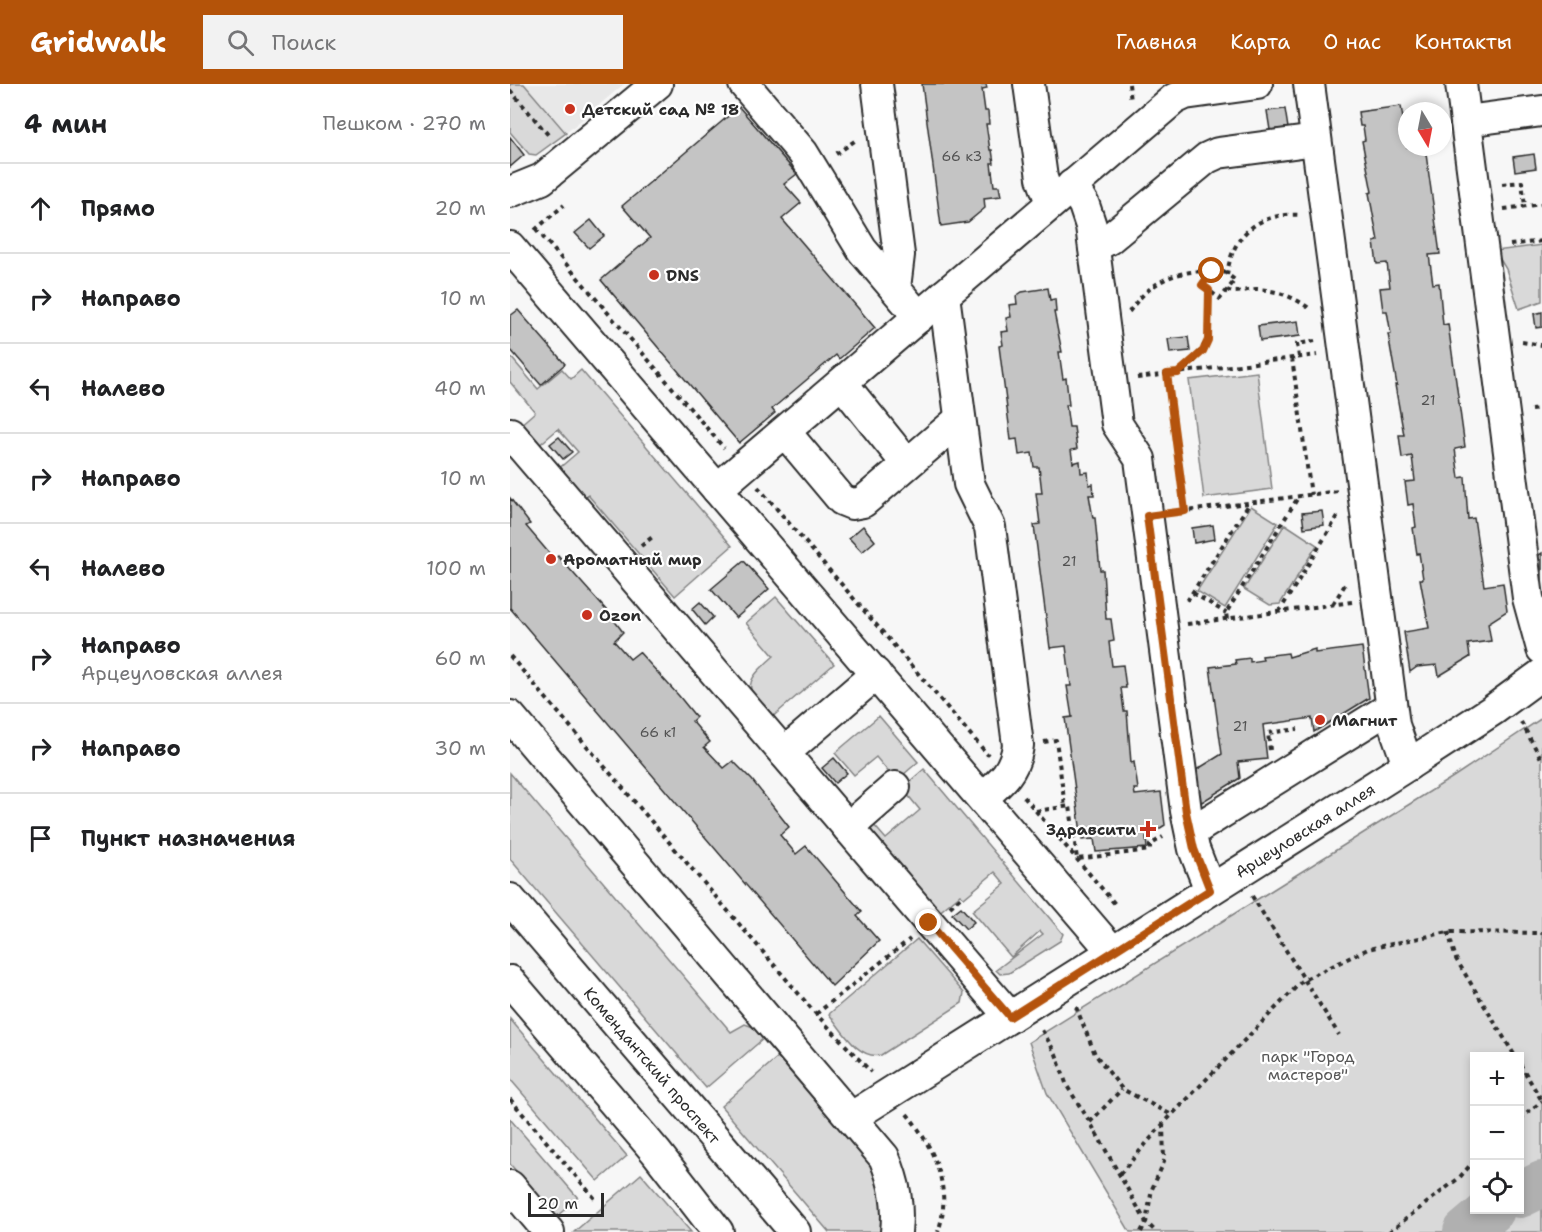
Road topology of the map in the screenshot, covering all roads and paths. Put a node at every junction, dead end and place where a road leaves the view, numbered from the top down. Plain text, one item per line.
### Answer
1 (657, 84) edge
2 (744, 84) edge
3 (877, 84) edge
4 (1029, 84) edge
5 (1257, 84) edge
6 (1309, 84) edge
7 (1461, 84) edge
8 (510, 90) edge
9 (1542, 111) edge
10 (1466, 121) junction
11 (884, 136) junction
12 (1316, 140) junction
13 (568, 158) junction
14 (815, 172) junction
15 (510, 192) edge
16 (1062, 194) junction
17 (1477, 200) junction
18 (1542, 204) edge
19 (564, 205) dead end
20 (1525, 206) junction
21 (1326, 217) junction
22 (536, 229) junction
23 (1094, 247) junction
24 (515, 262) edge
25 (1212, 271) junction
26 (1227, 274) junction
27 (895, 288) junction
28 (1209, 290) junction
29 (1227, 290) junction
30 (944, 295) junction
31 (1313, 311) dead end
32 (919, 317) junction
33 (1105, 335) junction
34 (1344, 351) junction
35 (1292, 358) junction
36 (1178, 373) junction
37 (1167, 374) junction
38 (1112, 382) junction
39 (842, 383) junction
40 (960, 419) junction
41 (785, 432) junction
42 (510, 433) edge
43 (907, 464) junction
44 (742, 468) junction
45 (1359, 488) junction
46 (717, 489) junction
47 (1311, 495) junction
48 (1299, 496) junction
49 (1249, 503) junction
50 (1185, 511) junction
51 (1147, 516) junction
52 (1193, 592) junction
53 (1377, 599) junction
54 (1278, 612) junction
55 (1226, 613) junction
56 (1537, 614) edge
57 (1227, 619) junction
58 (1167, 627) junction
59 (1542, 649) edge
60 (510, 656) edge
61 (876, 674) junction
62 (1542, 674) edge
63 (1391, 707) junction
64 (510, 716) edge
65 (1521, 722) dead end
66 (1018, 745) junction
67 (784, 753) junction
68 (1542, 760) edge
69 (1408, 765) junction
70 (1007, 777) junction
71 (895, 787) dead end
72 (982, 798) junction
73 (1065, 807) junction
74 (1036, 811) junction
75 (1190, 826) junction
76 (848, 828) junction
77 (1077, 860) junction
78 (1237, 873) junction
79 (1210, 890) junction
80 (510, 899) edge
81 (1115, 904) dead end
82 (929, 923) junction
83 (1448, 932) junction
84 (1542, 933) edge
85 (1113, 952) junction
86 (1304, 980) junction
87 (510, 981) edge
88 (1075, 1004) dead end
89 (816, 1014) junction
90 (1010, 1017) junction
91 (1040, 1026) dead end
92 (1339, 1035) dead end
93 (1513, 1052) edge
94 (1524, 1071) edge
95 (872, 1074) dead end
96 (1122, 1089) junction
97 (510, 1099) edge
98 (1542, 1101) edge
99 (905, 1111) dead end
100 (1173, 1115) junction
101 (1524, 1116) edge
102 (852, 1118) junction
103 (1090, 1122) junction
104 (1163, 1124) junction
105 (1470, 1166) edge
106 (1120, 1174) junction
107 (510, 1186) edge
108 (597, 1201) dead end
109 (1146, 1222) junction
110 (549, 1232) edge
111 (718, 1232) edge
112 (795, 1232) edge
113 (896, 1232) edge
114 (938, 1232) edge
115 (1140, 1232) edge
116 (1156, 1232) edge
117 (1389, 1232) edge

1 - 13 street
2 - 14 street
3 - 11 street
4 - 16 street
5 - 16 street
6 - 12 street
7 - 10 street
8 - 13 path
9 - 10 street
10 - 17 street
11 - 14 path
11 - 27 street
12 - 21 street
12 - 23 street
13 - 15 street
14 - 27 street
16 - 23 street
16 - 30 street
17 - 20 path
17 - 20 path
17 - 56 street
18 - 20 path
19 - 22 path
21 - 26 path
21 - 34 street
22 - 24 path
22 - 44 path
23 - 33 street
24 - 46 street
25 - 26 path
25 - 28 path
25 - 33 path
26 - 29 path
27 - 32 street
28 - 29 path
28 - 36 path
29 - 31 path
30 - 32 street
30 - 40 street
32 - 39 street
33 - 38 street
34 - 35 path
34 - 45 street
35 - 36 path
35 - 47 path
36 - 37 path
37 - 38 path
37 - 50 path
38 - 51 street
39 - 41 street
39 - 43 street
40 - 43 street
40 - 66 street
41 - 43 street
41 - 44 street
42 - 67 street
44 - 46 street
44 - 70 path
45 - 47 path
45 - 53 street
45 - 54 path
46 - 61 street
47 - 48 path
48 - 49 path
48 - 55 path
49 - 50 path
49 - 52 path
50 - 51 path
51 - 58 street
52 - 55 path
52 - 58 path
53 - 54 path
53 - 63 street
54 - 57 path
55 - 57 path
56 - 59 street
57 - 58 path
58 - 75 street
60 - 89 path
61 - 67 street
61 - 72 street
62 - 69 street, Арцеуловская аллея
63 - 69 street
63 - 75 street
64 - 102 street
65 - 68 path
66 - 70 street
66 - 73 path
67 - 76 street
69 - 78 street, Арцеуловская аллея
70 - 72 street
70 - 74 path
71 - 76 street
72 - 85 street
73 - 74 path
73 - 77 path
74 - 77 path
75 - 77 path
75 - 79 street
76 - 82 street
77 - 81 path
78 - 79 street, Арцеуловская аллея
78 - 86 path
79 - 85 street, Арцеуловская аллея
80 - 112 street, Комендантский проспект
82 - 89 path
82 - 90 street
83 - 84 path
83 - 86 path
83 - 93 path
85 - 90 street, Арцеуловская аллея
86 - 92 path
86 - 100 path
87 - 111 street
88 - 96 path
89 - 95 path
90 - 102 street, Арцеуловская аллея
91 - 103 path
94 - 98 path
96 - 100 path
96 - 103 path
97 - 108 path
98 - 101 path
99 - 114 path
100 - 104 path
102 - 113 street
103 - 106 path
104 - 106 path
104 - 109 path
105 - 117 path
106 - 109 path
107 - 110 street
109 - 115 path
109 - 116 path

